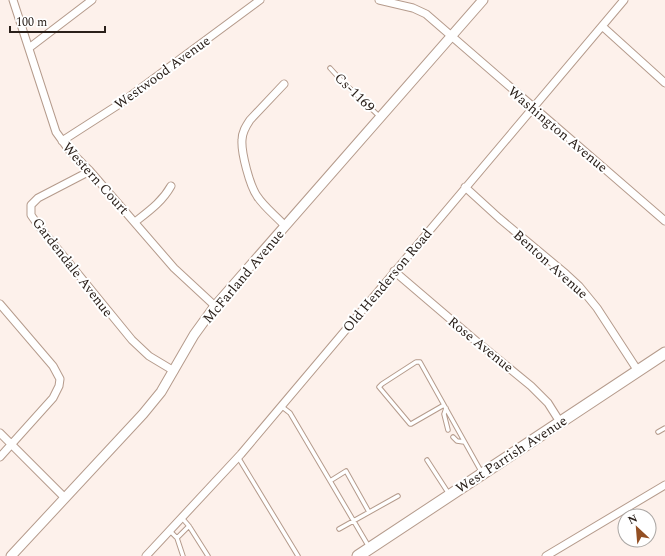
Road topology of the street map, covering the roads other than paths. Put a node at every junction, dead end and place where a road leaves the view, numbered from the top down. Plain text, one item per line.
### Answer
1 (13, 0) edge
2 (92, 0) edge
3 (260, 0) edge
4 (379, 0) edge
5 (483, 0) edge
6 (624, 0) edge
7 (602, 26) junction
8 (451, 36) junction
9 (29, 48) junction
10 (330, 68) dead end
11 (665, 83) edge
12 (284, 84) dead end
13 (534, 108) junction
14 (380, 117) junction
15 (62, 141) junction
16 (90, 171) junction
17 (170, 186) dead end
18 (466, 187) junction
19 (665, 221) edge
20 (135, 222) junction
21 (285, 226) junction
22 (394, 271) junction
23 (0, 304) edge
24 (216, 306) junction
25 (665, 353) edge
26 (174, 371) junction
27 (638, 371) junction
28 (281, 406) junction
29 (445, 406) junction
30 (560, 422) junction
31 (665, 428) edge
32 (448, 430) dead end
33 (658, 432) dead end
34 (0, 433) edge
35 (452, 437) dead end
36 (464, 442) junction
37 (11, 445) junction
38 (0, 456) edge
39 (238, 457) junction
40 (427, 460) dead end
41 (482, 474) junction
42 (330, 481) junction
43 (665, 485) edge
44 (450, 495) junction
45 (398, 496) dead end
46 (65, 498) junction
47 (369, 512) junction
48 (182, 518) junction
49 (354, 521) junction
50 (190, 526) junction
51 (339, 529) dead end
52 (170, 531) junction
53 (177, 538) junction
54 (370, 548) junction
55 (11, 556) edge
56 (146, 556) edge
57 (183, 556) edge
58 (208, 556) edge
59 (298, 556) edge
60 (358, 556) edge
61 (546, 556) edge

1 - 9 street, Western Court
2 - 9 street
3 - 15 street, Westwood Avenue
4 - 8 street, Washington Avenue
5 - 8 street, McFarland Avenue
6 - 7 street, Old Henderson Road
7 - 11 street
7 - 13 street, Old Henderson Road
8 - 13 street, Washington Avenue
8 - 14 street, McFarland Avenue
9 - 15 street, Western Court
10 - 14 lane, Cs-1169
12 - 21 street
13 - 18 street, Old Henderson Road
13 - 19 street, Washington Avenue
14 - 21 street, McFarland Avenue
15 - 16 street, Western Court
16 - 20 street, Western Court
16 - 26 street, Gardendale Avenue
17 - 20 street
18 - 22 street, Old Henderson Road
18 - 27 street, Benton Avenue
20 - 24 street, Western Court
21 - 24 street, McFarland Avenue
22 - 28 street, Old Henderson Road
22 - 30 street, Rose Avenue
23 - 37 street
24 - 26 street, McFarland Avenue
25 - 27 main road, West Parrish Avenue
26 - 46 street, McFarland Avenue
27 - 30 main road, West Parrish Avenue
28 - 39 street, Old Henderson Road
28 - 42 lane
29 - 29 lane
29 - 32 lane
29 - 36 lane
30 - 41 main road, West Parrish Avenue
31 - 33 lane
34 - 37 street
35 - 36 lane
36 - 41 lane
37 - 38 street
37 - 46 street
39 - 48 street, Old Henderson Road
39 - 59 lane
40 - 44 lane
41 - 44 main road, West Parrish Avenue
42 - 47 lane
42 - 49 lane
43 - 61 street
44 - 54 main road, West Parrish Avenue
45 - 47 lane
46 - 55 street, McFarland Avenue
47 - 49 lane
48 - 50 lane
48 - 52 street, Old Henderson Road
49 - 51 lane
49 - 54 lane
50 - 53 lane
50 - 58 lane
52 - 53 lane
52 - 56 street, Old Henderson Road
53 - 57 lane
54 - 60 main road, West Parrish Avenue

